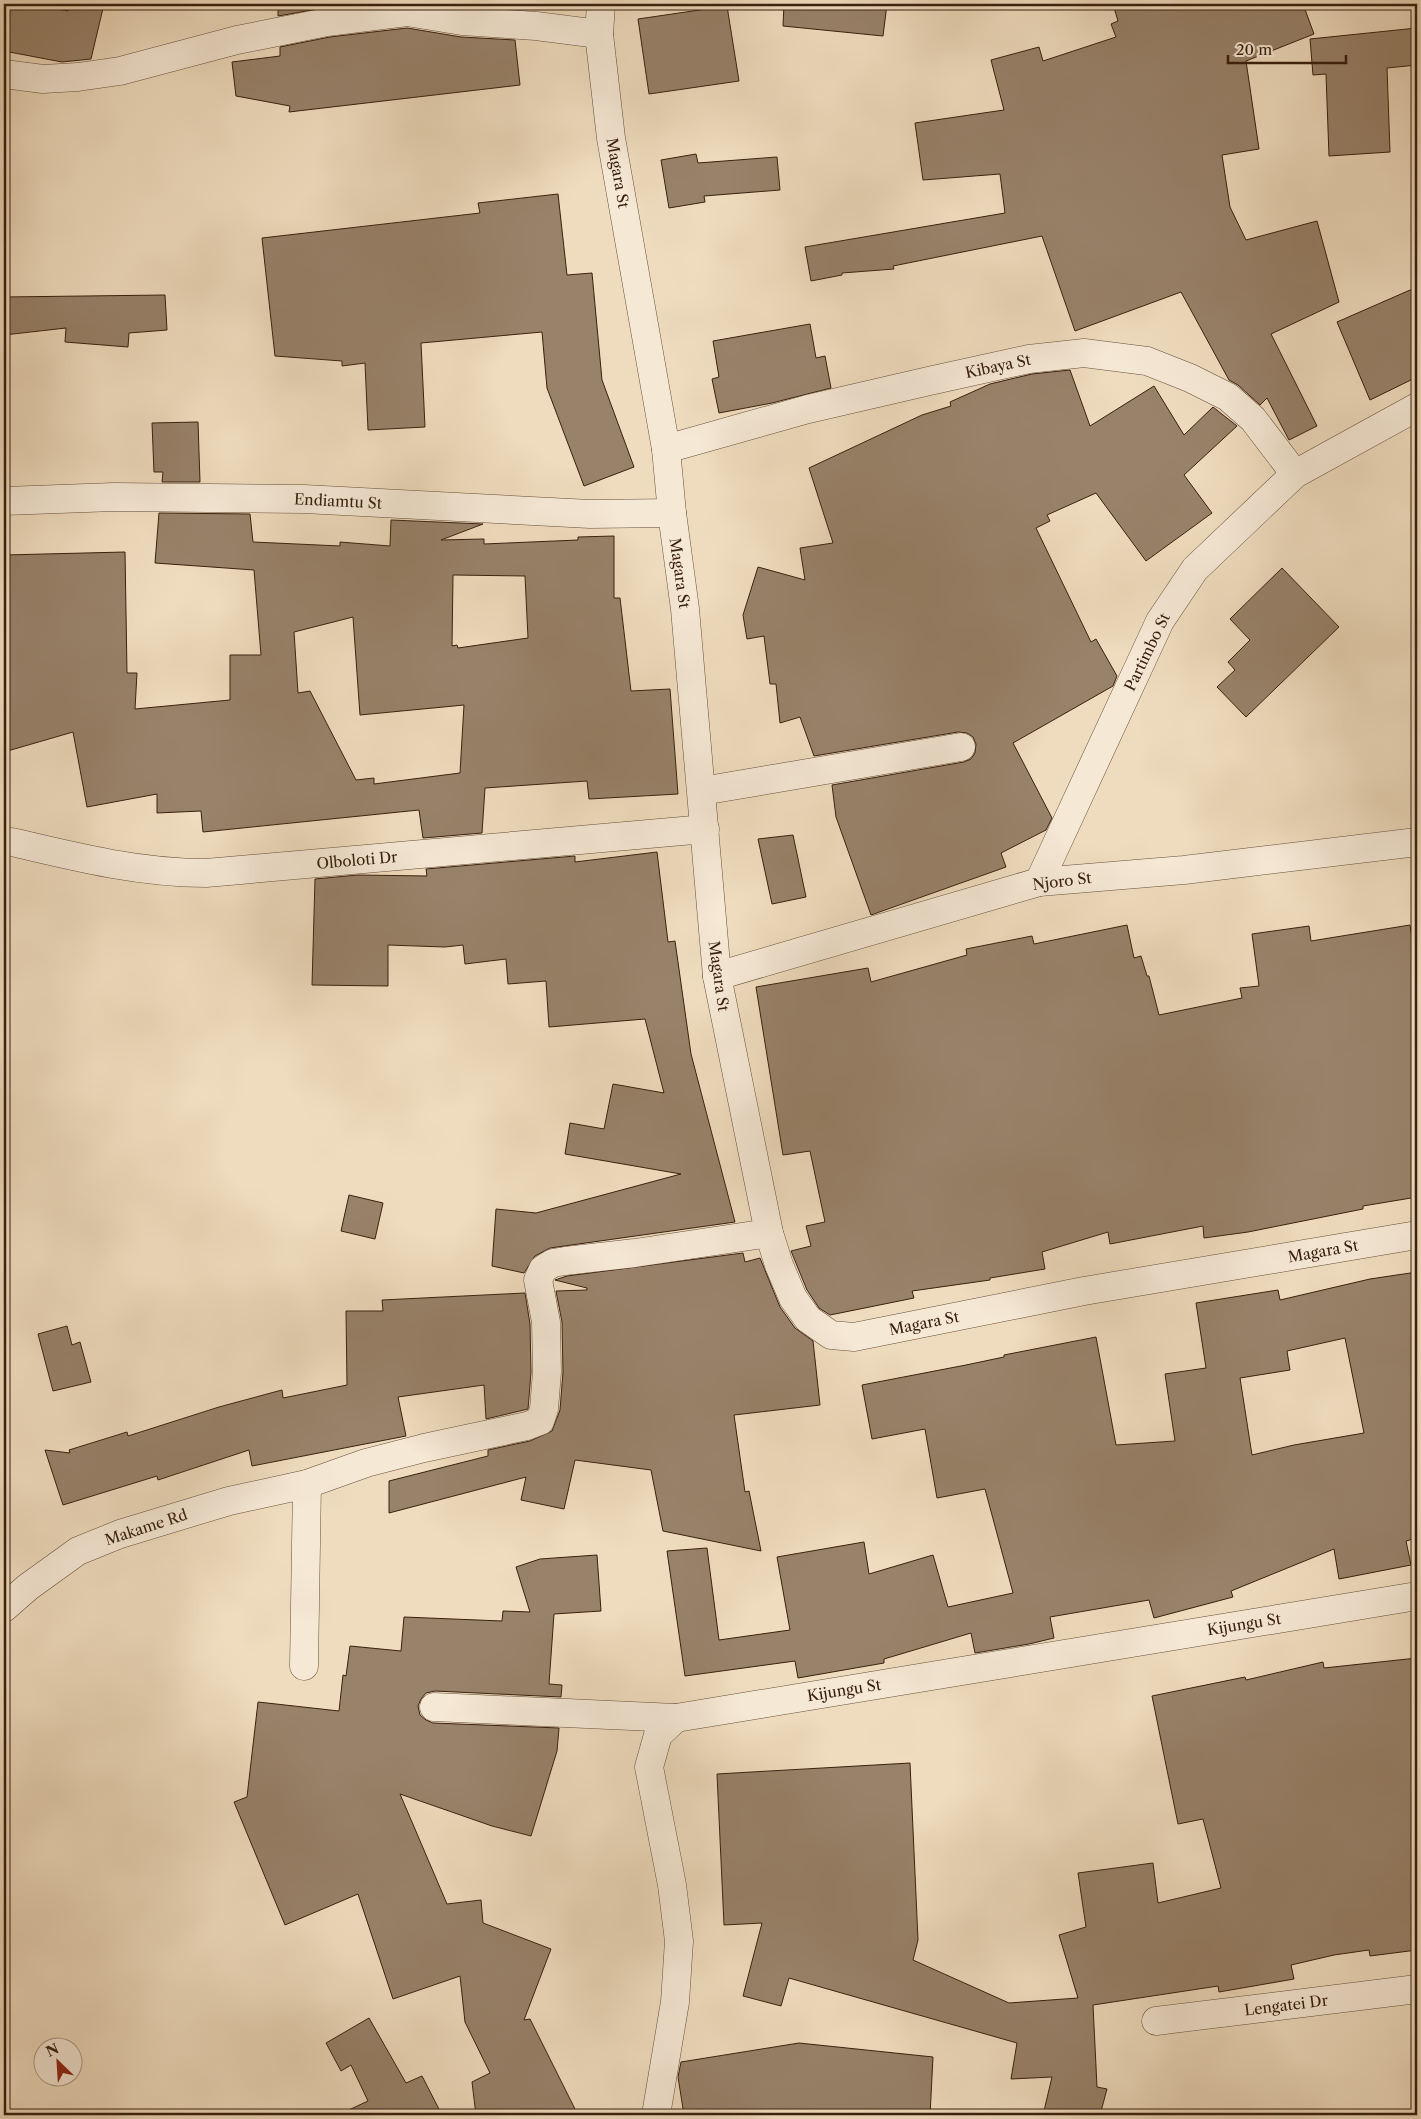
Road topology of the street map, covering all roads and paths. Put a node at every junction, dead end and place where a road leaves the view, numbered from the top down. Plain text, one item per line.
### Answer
1 (601, 4) edge
2 (599, 34) junction
3 (4, 74) edge
4 (1417, 407) edge
5 (666, 449) junction
6 (1295, 474) junction
7 (4, 501) edge
8 (672, 513) junction
9 (961, 747) dead end
10 (702, 791) junction
11 (705, 829) junction
12 (12, 842) dead end
13 (1417, 842) edge
14 (1039, 882) junction
15 (717, 976) junction
16 (769, 1233) junction
17 (1417, 1235) edge
18 (307, 1484) junction
19 (1417, 1596) edge
20 (4, 1608) edge
21 (304, 1666) dead end
22 (434, 1707) dead end
23 (676, 1718) junction
24 (1417, 1989) edge
25 (1156, 2021) dead end
26 (656, 2115) edge

1 - 2 street, Magara St
2 - 3 street
2 - 5 street, Magara St
4 - 6 street, Partimbo St
5 - 6 street, Kibaya St
5 - 8 street, Magara St
6 - 14 street, Partimbo St
7 - 8 street, Endiamtu St
8 - 10 street, Magara St
9 - 10 street
10 - 11 street, Magara St
11 - 12 street, Olboloti Dr
11 - 15 street, Magara St
13 - 14 street, Njoro St
14 - 15 street, Njoro St
15 - 16 street, Magara St
16 - 17 street, Magara St
16 - 18 street, Makame Rd
18 - 20 street, Makame Rd
18 - 21 street
19 - 23 street, Kijungu St
22 - 23 street, Kijungu St
23 - 26 street
24 - 25 street, Lengatei Dr

